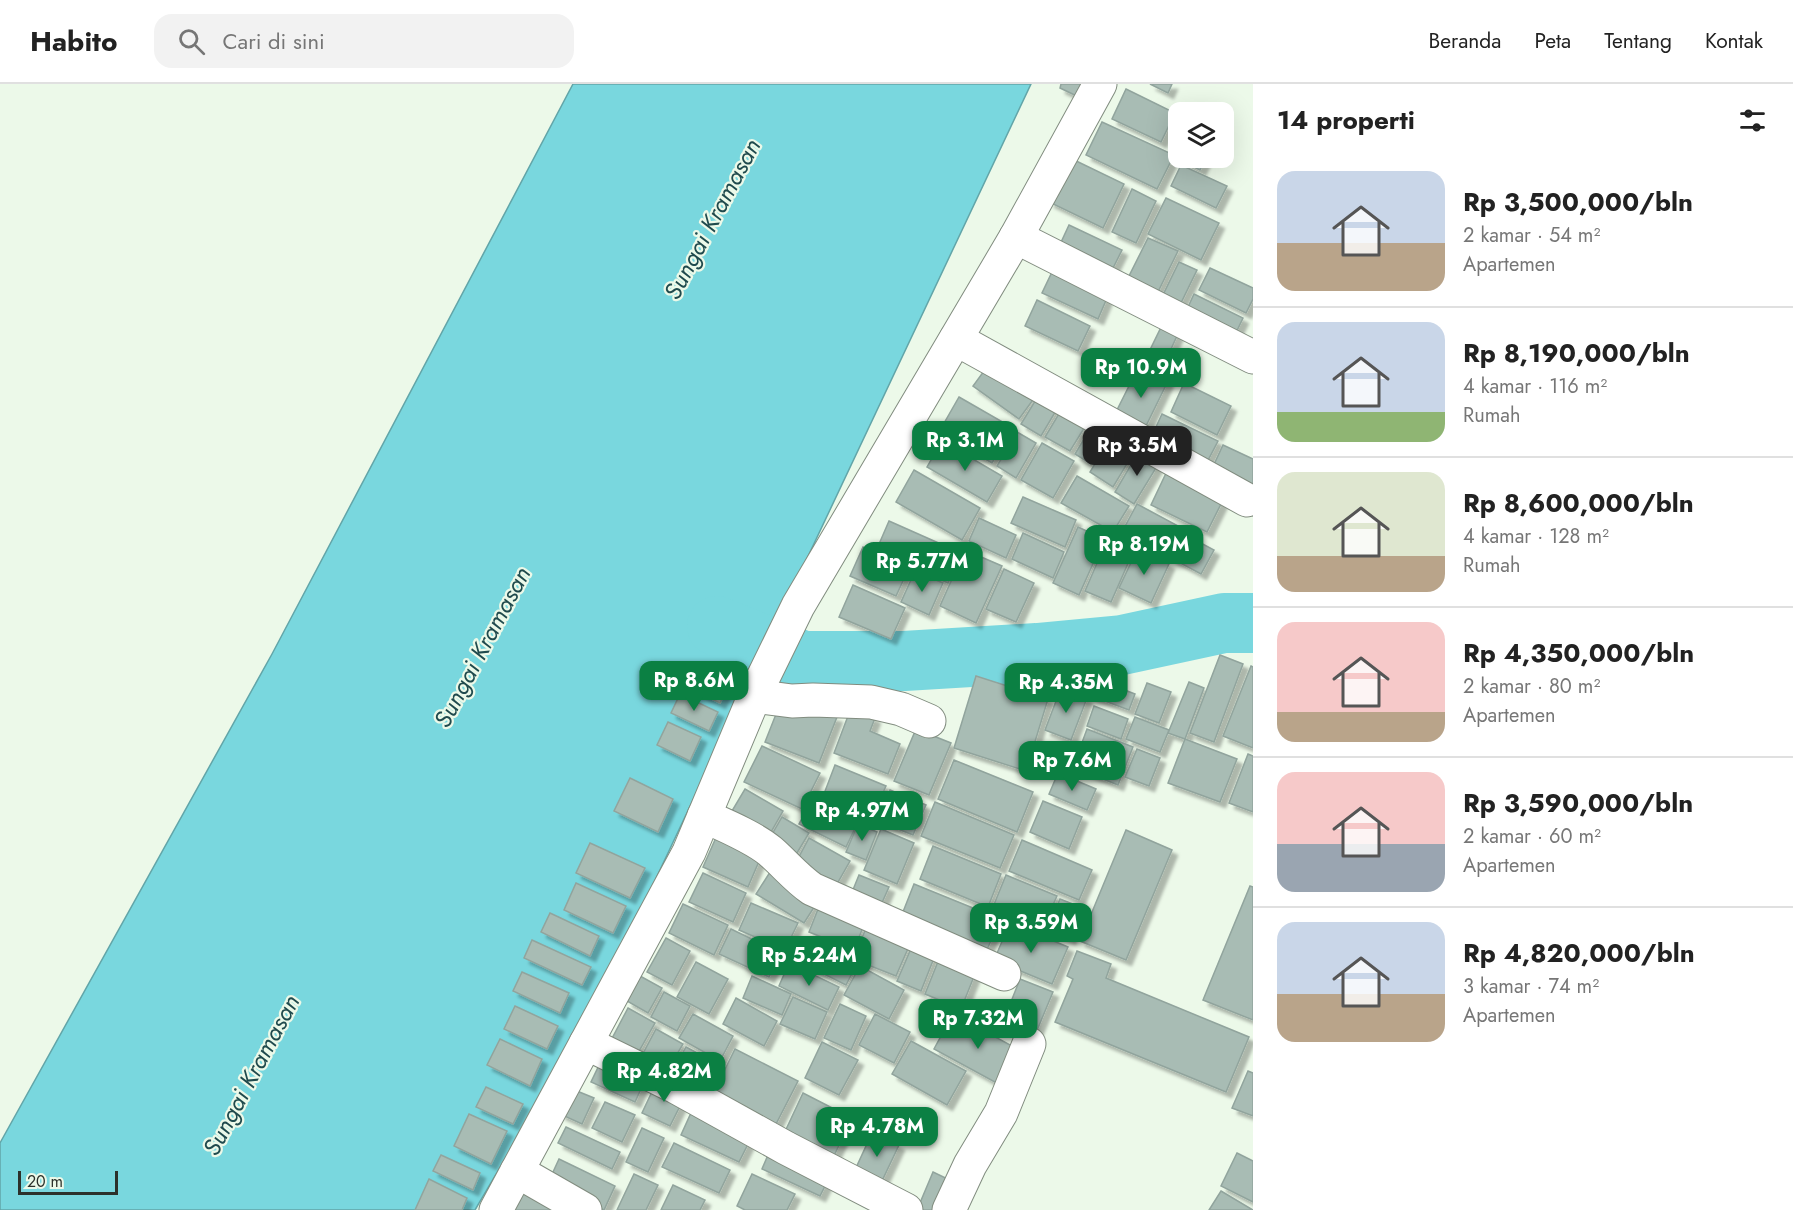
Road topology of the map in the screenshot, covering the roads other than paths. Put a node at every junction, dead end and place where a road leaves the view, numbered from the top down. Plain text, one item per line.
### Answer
1 (1100, 84) edge
2 (1016, 237) junction
3 (956, 339) junction
4 (1253, 357) edge
5 (1247, 500) dead end
6 (756, 693) junction
7 (929, 721) dead end
8 (704, 816) junction
9 (1004, 974) dead end
10 (586, 1043) junction
11 (1029, 1044) dead end
12 (518, 1171) junction
13 (496, 1210) edge
14 (585, 1210) edge
15 (906, 1210) edge
16 (949, 1210) edge

1 - 2 street
2 - 3 street
2 - 4 street
3 - 5 street
3 - 6 street
6 - 7 street
6 - 8 street
8 - 9 street
8 - 10 street
10 - 12 street
10 - 15 street
11 - 16 street
12 - 13 street
12 - 14 street

